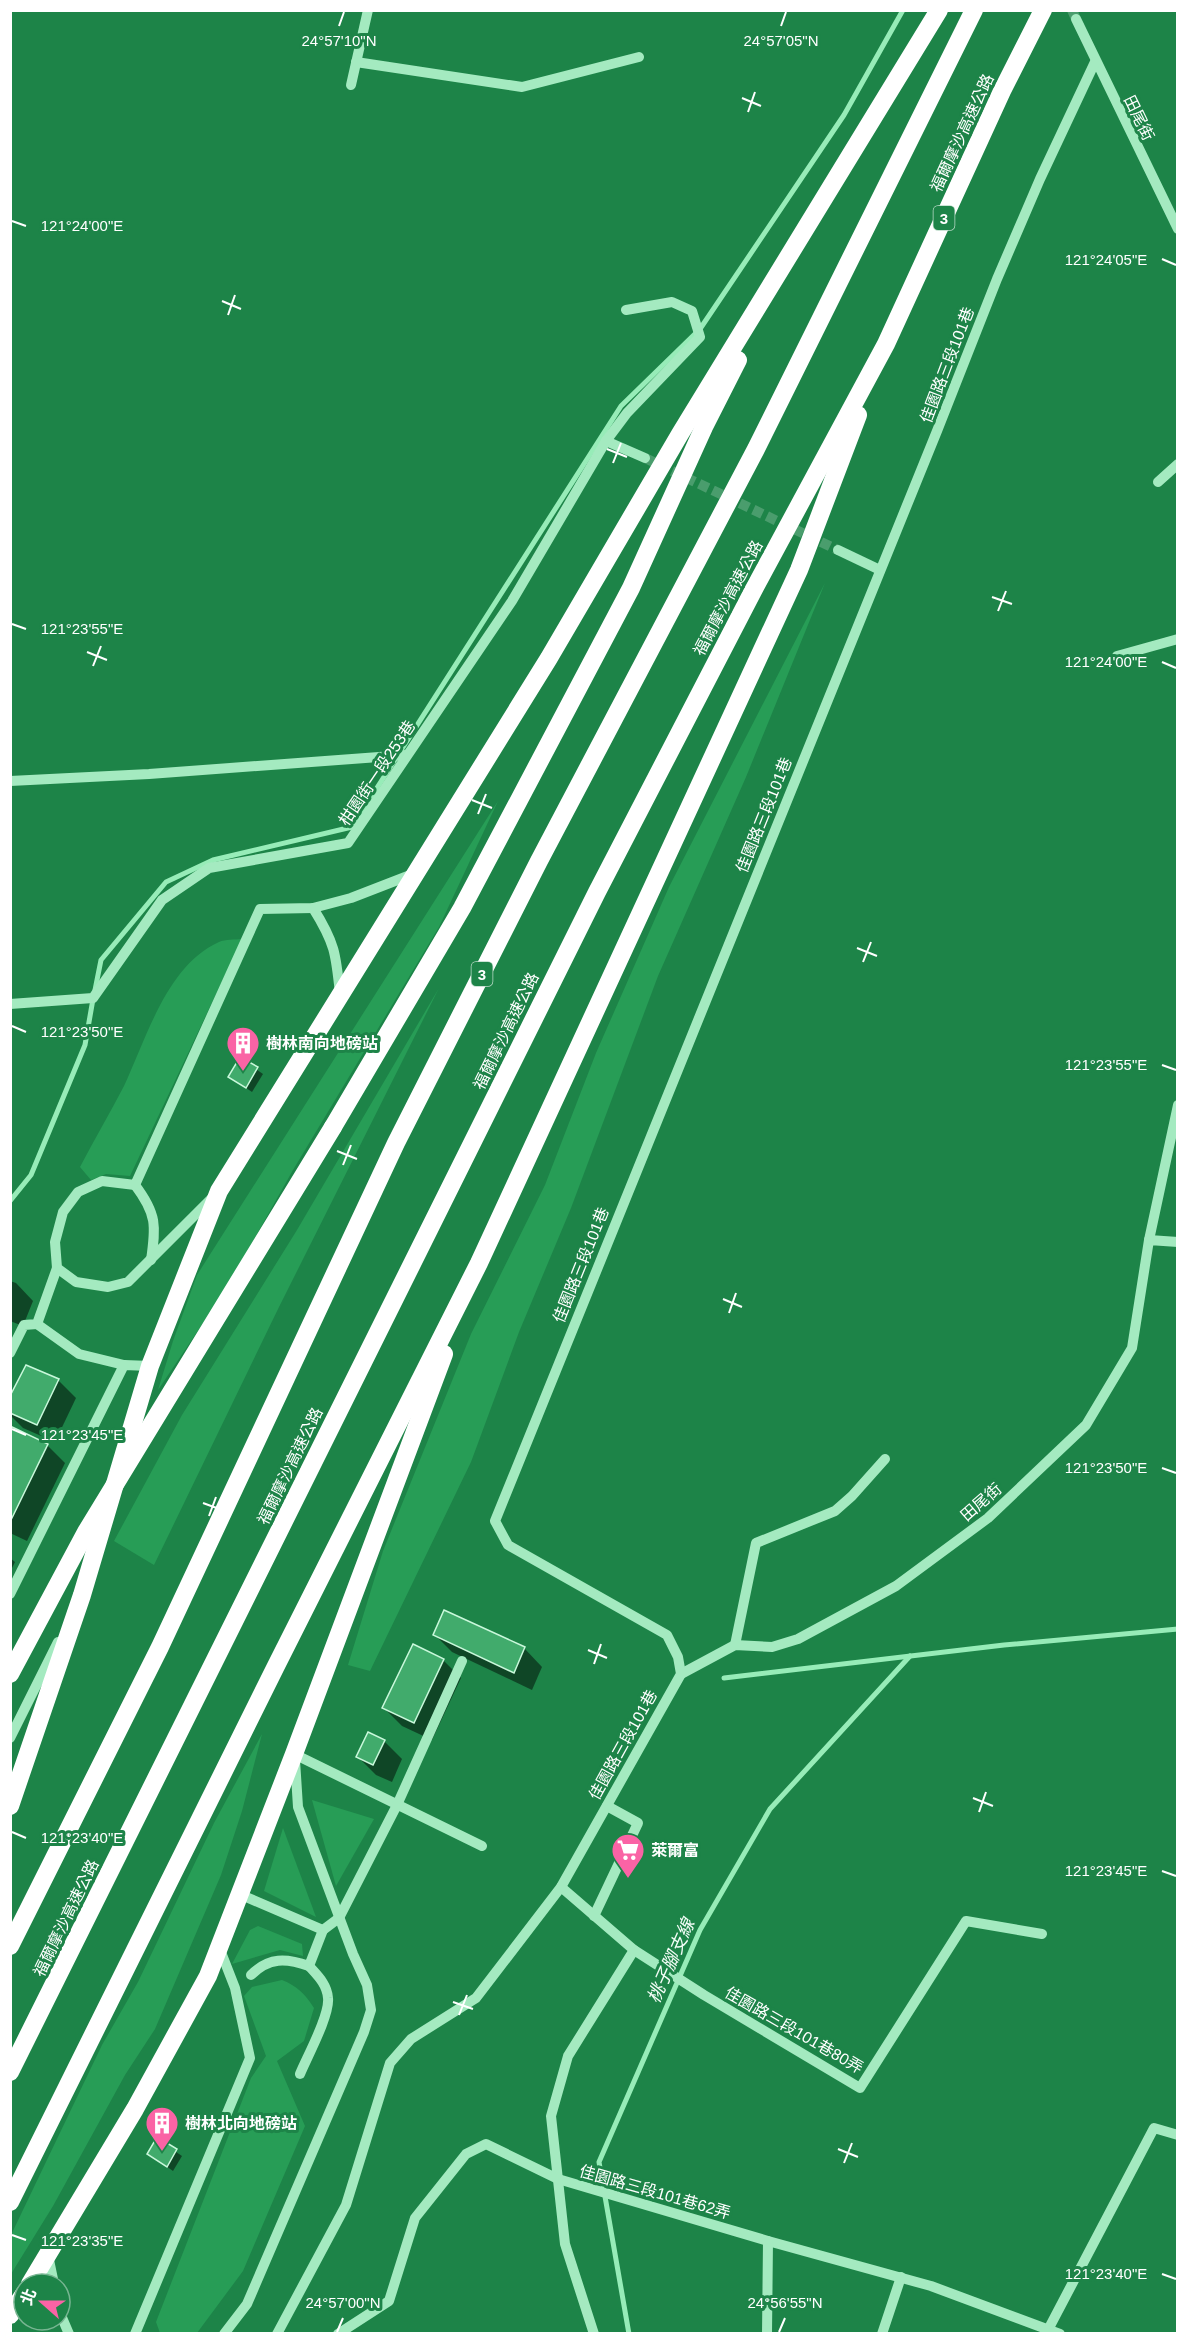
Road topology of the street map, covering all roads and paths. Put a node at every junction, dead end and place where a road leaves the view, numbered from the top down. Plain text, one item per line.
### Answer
1 (368, 10) edge
2 (939, 10) edge
3 (974, 10) edge
4 (1043, 10) edge
5 (1076, 19) tunnel mouth
6 (639, 57) dead end
7 (356, 62) junction
8 (1095, 62) junction
9 (351, 85) dead end
10 (1178, 200) edge
11 (1166, 205) junction
12 (1178, 229) edge
13 (788, 260) junction
14 (626, 310) dead end
15 (885, 344) junction
16 (606, 441) junction
17 (645, 458) tunnel mouth
18 (1178, 464) edge
19 (1158, 482) dead end
20 (838, 550) tunnel mouth
21 (880, 570) junction
22 (1178, 639) edge
23 (1117, 656) dead end
24 (406, 755) junction
25 (10, 781) edge
26 (416, 873) junction
27 (313, 908) junction
28 (340, 994) junction
29 (10, 1004) edge
30 (1178, 1105) edge
31 (135, 1185) junction
32 (219, 1191) junction
33 (1149, 1240) junction
34 (1178, 1242) edge
35 (152, 1260) junction
36 (478, 1263) junction
37 (57, 1268) junction
38 (37, 1324) junction
39 (10, 1353) edge
40 (124, 1365) junction
41 (150, 1366) junction
42 (885, 1459) dead end
43 (10, 1594) edge
44 (82, 1595) junction
45 (735, 1645) junction
46 (462, 1661) dead end
47 (10, 1674) edge
48 (681, 1674) junction
49 (10, 1738) edge
50 (294, 1754) junction
51 (397, 1805) junction
52 (10, 1806) edge
53 (607, 1806) junction
54 (482, 1846) dead end
55 (561, 1887) junction
56 (239, 1894) junction
57 (594, 1916) junction
58 (339, 1918) junction
59 (323, 1930) junction
60 (1042, 1934) dead end
61 (10, 1946) edge
62 (219, 1947) junction
63 (634, 1950) junction
64 (309, 1966) junction
65 (251, 1975) dead end
66 (10, 2072) edge
67 (300, 2074) dead end
68 (1178, 2135) edge
69 (558, 2179) junction
70 (10, 2202) edge
71 (768, 2241) junction
72 (48, 2255) junction
73 (37, 2272) edge
74 (52, 2272) edge
75 (901, 2277) junction
76 (1049, 2328) junction
77 (135, 2334) edge
78 (224, 2334) edge
79 (277, 2334) edge
80 (338, 2334) edge
81 (594, 2334) edge
82 (767, 2334) edge
83 (882, 2334) edge
84 (1060, 2334) edge

1 - 7 street
2 - 13 highway
3 - 61 highway, 3
4 - 15 highway, 福爾摩沙高速公路 / 3
5 - 8 street, 田尾街
6 - 7 street
7 - 9 street
8 - 11 street, 田尾街
8 - 21 street, 佳園路三段101巷
10 - 11 street
11 - 12 street, 田尾街
13 - 26 highway
13 - 47 highway, bridge
14 - 16 street, 柑園街一段253巷
15 - 36 highway
15 - 66 highway, 福爾摩沙高速公路 / 3
16 - 17 street
16 - 24 street, 柑園街一段253巷
18 - 19 street
20 - 21 street
21 - 48 street, 佳園路三段101巷
22 - 23 street
24 - 25 street
24 - 29 street, 柑園街一段253巷
26 - 27 street
26 - 28 highway
27 - 28 street
27 - 31 street
28 - 32 highway
30 - 33 street, 田尾街
31 - 35 street
31 - 37 street
32 - 35 street
32 - 41 highway
33 - 34 street
33 - 45 street, 田尾街
35 - 37 street
36 - 50 highway
36 - 70 highway
37 - 38 street
38 - 39 street
38 - 40 street
40 - 41 street
40 - 43 street
41 - 44 highway
42 - 45 street
44 - 49 street
44 - 52 highway
45 - 48 street
46 - 51 street
48 - 53 street, 佳園路三段101巷
50 - 51 street
50 - 56 highway
50 - 58 street
51 - 54 street
51 - 58 street
53 - 55 street, 佳園路三段101巷
53 - 57 street
55 - 57 street, 佳園路三段101巷80弄
55 - 79 street, 佳園路三段101巷
56 - 59 street
56 - 62 highway
57 - 63 street, 佳園路三段101巷80弄
58 - 59 street
58 - 78 street
59 - 64 street
60 - 63 street, 佳園路三段101巷80弄
62 - 72 highway
62 - 77 street
63 - 69 street
64 - 65 street
64 - 67 street
68 - 76 street
69 - 71 street, 佳園路三段101巷62弄
69 - 80 street, 佳園路三段101巷62弄
69 - 81 street
71 - 75 street, 佳園路三段101巷62弄
71 - 82 street
72 - 73 highway
72 - 74 street
75 - 76 street, 佳園路三段101巷62弄
75 - 83 street
76 - 84 street, 佳園路三段101巷62弄

